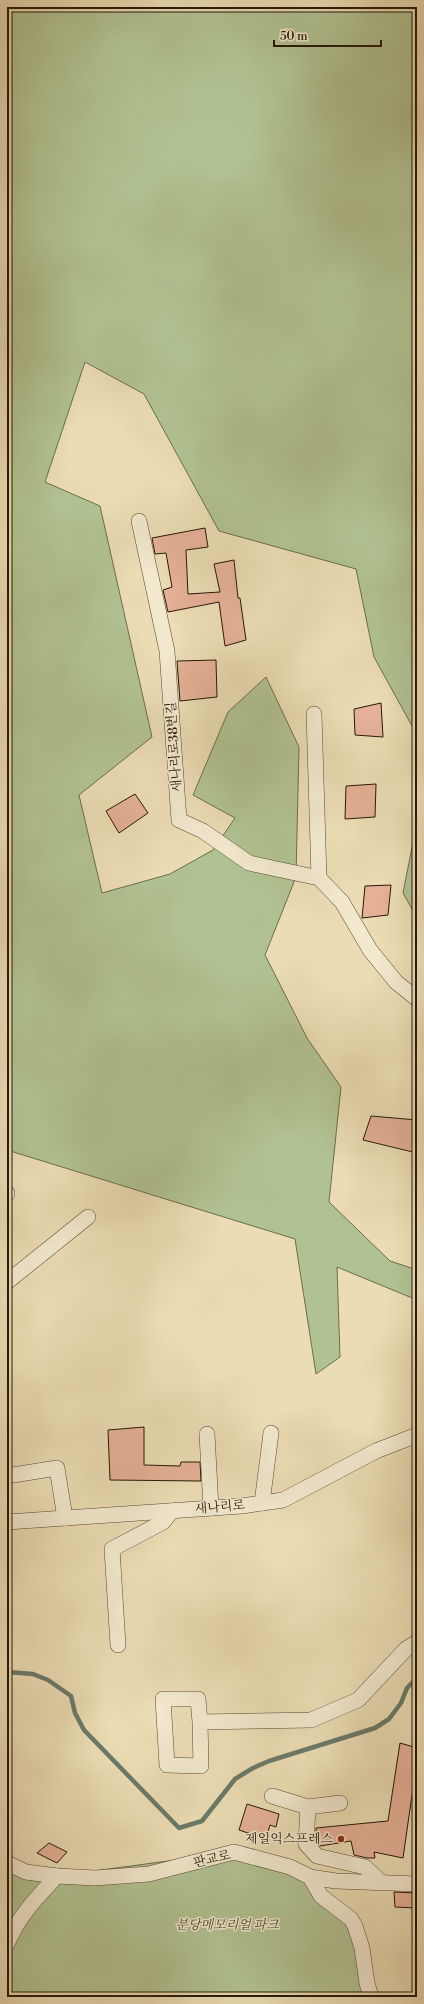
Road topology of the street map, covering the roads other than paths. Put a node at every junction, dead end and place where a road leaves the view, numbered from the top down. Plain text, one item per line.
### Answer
1 (139, 522) dead end
2 (314, 714) dead end
3 (319, 878) junction
4 (417, 999) edge
5 (88, 1217) dead end
6 (7, 1282) edge
7 (271, 1433) dead end
8 (207, 1434) dead end
9 (417, 1435) edge
10 (13, 1475) dead end
11 (262, 1503) junction
12 (211, 1508) junction
13 (172, 1511) junction
14 (64, 1518) junction
15 (24, 1521) junction
16 (7, 1522) edge
17 (7, 1535) edge
18 (417, 1642) edge
19 (118, 1645) dead end
20 (200, 1722) junction
21 (272, 1796) dead end
22 (340, 1803) dead end
23 (308, 1807) junction
24 (7, 1863) edge
25 (57, 1876) junction
26 (310, 1877) junction
27 (382, 1883) junction
28 (417, 1884) edge
29 (7, 1944) edge
30 (371, 1997) edge

1 - 3 street, 새나리로38번길
2 - 3 street
3 - 4 street
5 - 6 street
7 - 11 street
8 - 12 street
9 - 11 street, 새나리로
10 - 14 street
11 - 12 street, 새나리로
12 - 13 street, 새나리로
13 - 14 street, 새나리로
13 - 19 street
14 - 15 street, 새나리로
15 - 16 street, 새나리로
15 - 17 street
18 - 20 street
20 - 20 street
21 - 23 street
22 - 23 street
23 - 27 street
24 - 25 street, 판교로
25 - 26 street, 판교로
25 - 29 street
26 - 27 street, 판교로
26 - 30 street
27 - 28 street, 판교로

